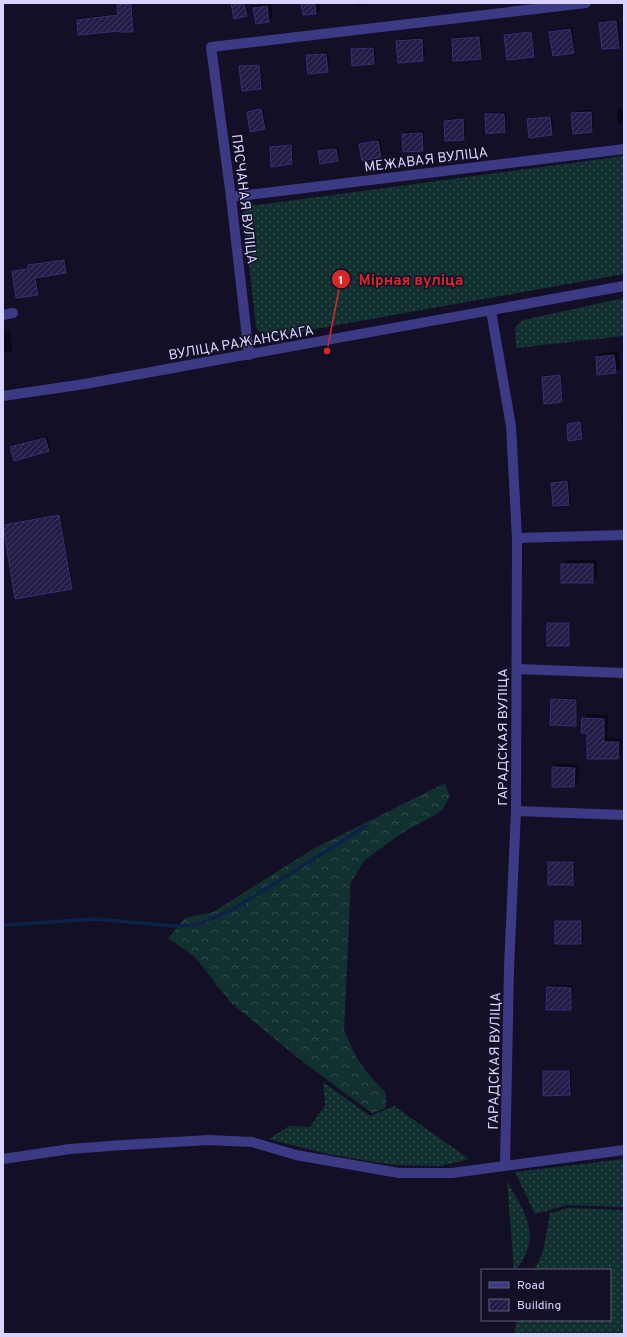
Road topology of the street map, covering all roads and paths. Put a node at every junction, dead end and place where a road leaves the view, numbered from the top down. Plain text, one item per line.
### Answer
1 (586, 3) edge
2 (624, 149) edge
3 (231, 197) junction
4 (624, 286) edge
5 (491, 311) junction
6 (249, 355) junction
7 (3, 396) edge
8 (624, 535) edge
9 (518, 538) junction
10 (517, 669) junction
11 (624, 673) edge
12 (516, 811) junction
13 (624, 815) edge
14 (624, 1150) edge
15 (3, 1159) edge
16 (506, 1165) junction

1 - 3 street, ПЯСЧАНАЯ ВУЛІЦА
2 - 3 street, МЕЖАВАЯ ВУЛІЦА
3 - 6 street, ПЯСЧАНАЯ ВУЛІЦА
4 - 5 street, ВУЛІЦА РАЖАНСКАГА
5 - 6 street, ВУЛІЦА РАЖАНСКАГА
5 - 9 street, ГАРАДСКАЯ ВУЛІЦА
6 - 7 street, ВУЛІЦА РАЖАНСКАГА
8 - 9 street
9 - 10 street, ГАРАДСКАЯ ВУЛІЦА
10 - 11 street
10 - 12 street, ГАРАДСКАЯ ВУЛІЦА
12 - 13 street
12 - 16 street, ГАРАДСКАЯ ВУЛІЦА
14 - 16 street
15 - 16 street

